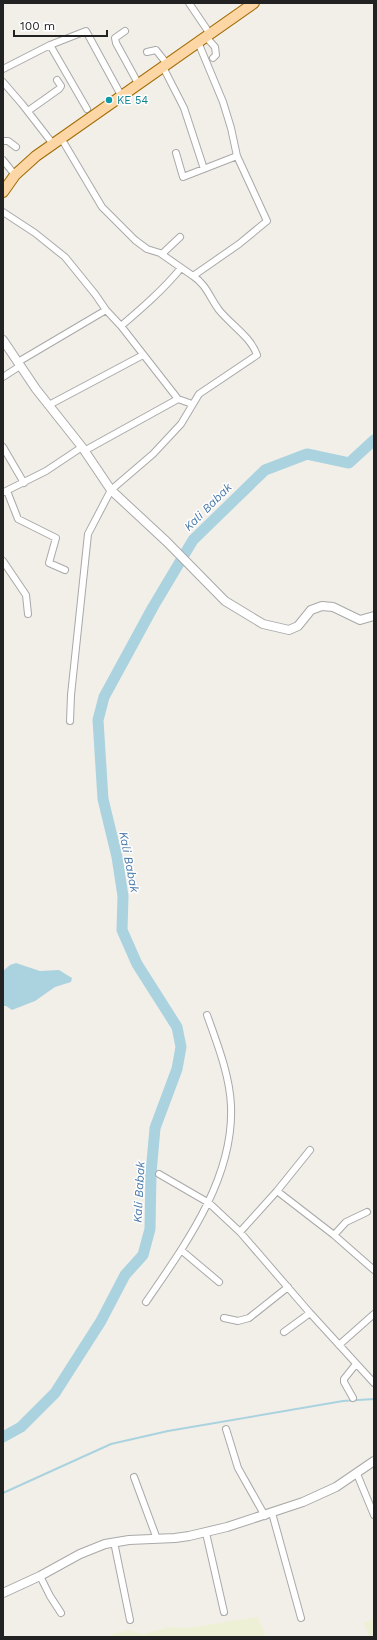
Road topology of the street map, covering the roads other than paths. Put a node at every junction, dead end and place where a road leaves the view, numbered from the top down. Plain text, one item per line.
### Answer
1 (189, 3) edge
2 (252, 3) edge
3 (125, 31) dead end
4 (205, 38) junction
5 (50, 45) junction
6 (147, 52) dead end
7 (213, 58) dead end
8 (165, 66) junction
9 (3, 69) edge
10 (57, 80) dead end
11 (3, 82) edge
12 (139, 85) junction
13 (122, 96) junction
14 (87, 109) dead end
15 (28, 111) junction
16 (3, 141) edge
17 (57, 141) junction
18 (16, 147) dead end
19 (176, 153) dead end
20 (237, 156) junction
21 (3, 160) edge
22 (204, 169) junction
23 (15, 176) junction
24 (3, 192) edge
25 (3, 212) edge
26 (180, 237) dead end
27 (162, 254) junction
28 (181, 268) junction
29 (193, 276) junction
30 (106, 310) junction
31 (121, 326) junction
32 (3, 340) edge
33 (143, 355) junction
34 (18, 364) junction
35 (3, 377) edge
36 (178, 399) junction
37 (192, 404) junction
38 (49, 405) junction
39 (3, 447) edge
40 (83, 449) junction
41 (24, 483) junction
42 (111, 490) junction
43 (5, 492) edge
44 (3, 561) edge
45 (65, 570) dead end
46 (28, 614) dead end
47 (374, 616) edge
48 (70, 721) dead end
49 (207, 1015) dead end
50 (310, 1150) dead end
51 (159, 1174) dead end
52 (277, 1191) junction
53 (209, 1203) junction
54 (368, 1212) dead end
55 (240, 1232) junction
56 (334, 1235) junction
57 (181, 1250) junction
58 (374, 1270) edge
59 (219, 1282) dead end
60 (288, 1287) junction
61 (146, 1302) dead end
62 (310, 1312) junction
63 (374, 1314) edge
64 (224, 1318) dead end
65 (284, 1332) dead end
66 (339, 1344) junction
67 (356, 1364) junction
68 (374, 1383) edge
69 (353, 1398) dead end
70 (226, 1429) dead end
71 (374, 1461) edge
72 (357, 1474) junction
73 (134, 1477) dead end
74 (268, 1514) junction
75 (374, 1515) edge
76 (206, 1533) junction
77 (157, 1539) junction
78 (114, 1542) junction
79 (40, 1576) junction
80 (3, 1593) edge
81 (224, 1612) dead end
82 (61, 1614) dead end
83 (301, 1618) dead end
84 (130, 1620) dead end

1 - 4 street
2 - 4 main road
3 - 12 street
4 - 7 street
4 - 8 main road
4 - 20 street
5 - 9 street
5 - 13 street
5 - 14 street
6 - 8 street
8 - 12 main road
8 - 22 street
10 - 15 street
11 - 15 street
12 - 13 main road
13 - 17 main road
15 - 17 street
16 - 18 street
17 - 23 main road
17 - 27 street
19 - 22 street
20 - 22 street
20 - 29 street
21 - 23 street
23 - 24 main road
25 - 30 street
26 - 27 street
27 - 28 street
28 - 29 street
28 - 31 street
29 - 37 street
30 - 31 street
30 - 34 street
31 - 33 street
32 - 34 street
33 - 36 street
33 - 38 street
34 - 35 street
34 - 38 street
36 - 37 street
36 - 40 street
37 - 42 street
38 - 40 street
39 - 41 street
40 - 41 street
40 - 42 street
41 - 43 street
42 - 47 street
42 - 48 street
43 - 45 street
44 - 46 street
49 - 53 street
50 - 52 street
51 - 53 street
52 - 55 street
52 - 56 street
53 - 55 street
53 - 57 street
54 - 56 street
55 - 60 street
56 - 58 street
57 - 59 street
57 - 61 street
60 - 62 street
60 - 64 street
62 - 65 street
62 - 66 street
63 - 66 street
66 - 67 street
67 - 68 street
67 - 69 street
70 - 74 street
71 - 72 street
72 - 74 street
72 - 75 street
73 - 77 street
74 - 76 street
74 - 83 street
76 - 77 street
76 - 81 street
77 - 78 street
78 - 79 street
78 - 84 street
79 - 80 street
79 - 82 street

